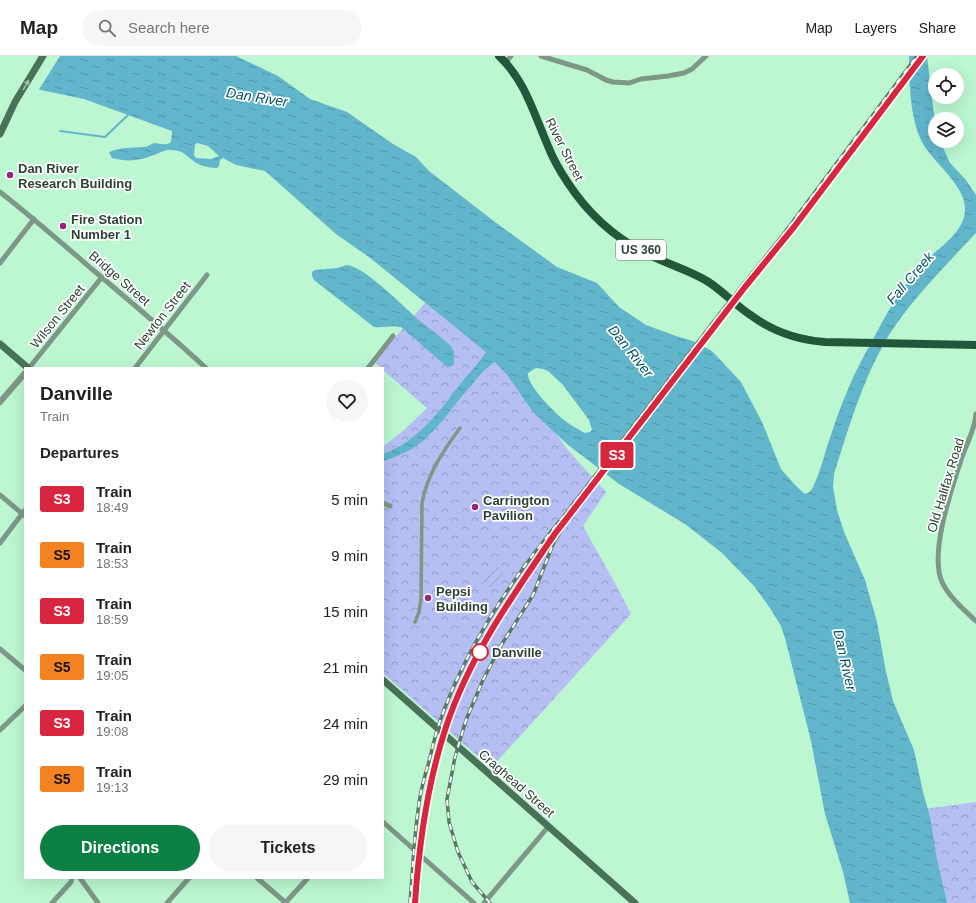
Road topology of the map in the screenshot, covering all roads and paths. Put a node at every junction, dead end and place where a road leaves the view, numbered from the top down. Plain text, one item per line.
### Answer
1 (43, 56) edge
2 (499, 56) edge
3 (542, 56) edge
4 (706, 56) edge
5 (508, 59) edge
6 (0, 134) edge
7 (0, 192) edge
8 (34, 220) junction
9 (0, 263) edge
10 (206, 275) dead end
11 (102, 278) junction
12 (164, 330) junction
13 (393, 336) dead end
14 (0, 344) edge
15 (976, 345) edge
16 (27, 367) edge
17 (29, 367) edge
18 (136, 367) edge
19 (205, 367) edge
20 (369, 367) edge
21 (24, 374) edge
22 (0, 402) edge
23 (976, 414) edge
24 (460, 428) dead end
25 (0, 495) edge
26 (384, 503) edge
27 (390, 506) dead end
28 (24, 513) edge
29 (0, 543) edge
30 (976, 621) edge
31 (415, 622) dead end
32 (0, 650) edge
33 (24, 669) edge
34 (384, 681) edge
35 (24, 707) edge
36 (0, 730) edge
37 (384, 823) edge
38 (548, 827) junction
39 (72, 879) edge
40 (81, 879) edge
41 (189, 879) edge
42 (258, 879) edge
43 (307, 879) edge
44 (52, 903) edge
45 (98, 903) edge
46 (167, 903) edge
47 (286, 903) edge
48 (474, 903) edge
49 (484, 903) edge
50 (635, 903) edge

6 -> 1 main road
2 - 5 main road, River Street / US 360
3 - 4 street
5 - 15 main road, River Street / US 360
7 - 8 street, Bridge Street
8 - 9 street
8 - 11 street, Bridge Street
10 - 12 street, Newton Street
11 - 12 street, Bridge Street
11 - 17 street, Wilson Street
12 - 18 street, Newton Street
12 - 19 street, Bridge Street
13 - 20 street
14 - 16 main road
21 - 22 street
23 - 30 street, Old Halifax Road
24 - 31 street
25 - 28 street
26 - 27 street
28 - 29 street
32 - 33 street
34 - 38 main road, Craghead Street
35 - 36 street
37 - 48 street
38 - 49 street
38 - 50 main road, Craghead Street
39 - 44 street
40 - 45 street
41 - 46 street
42 - 47 street
43 - 47 street

